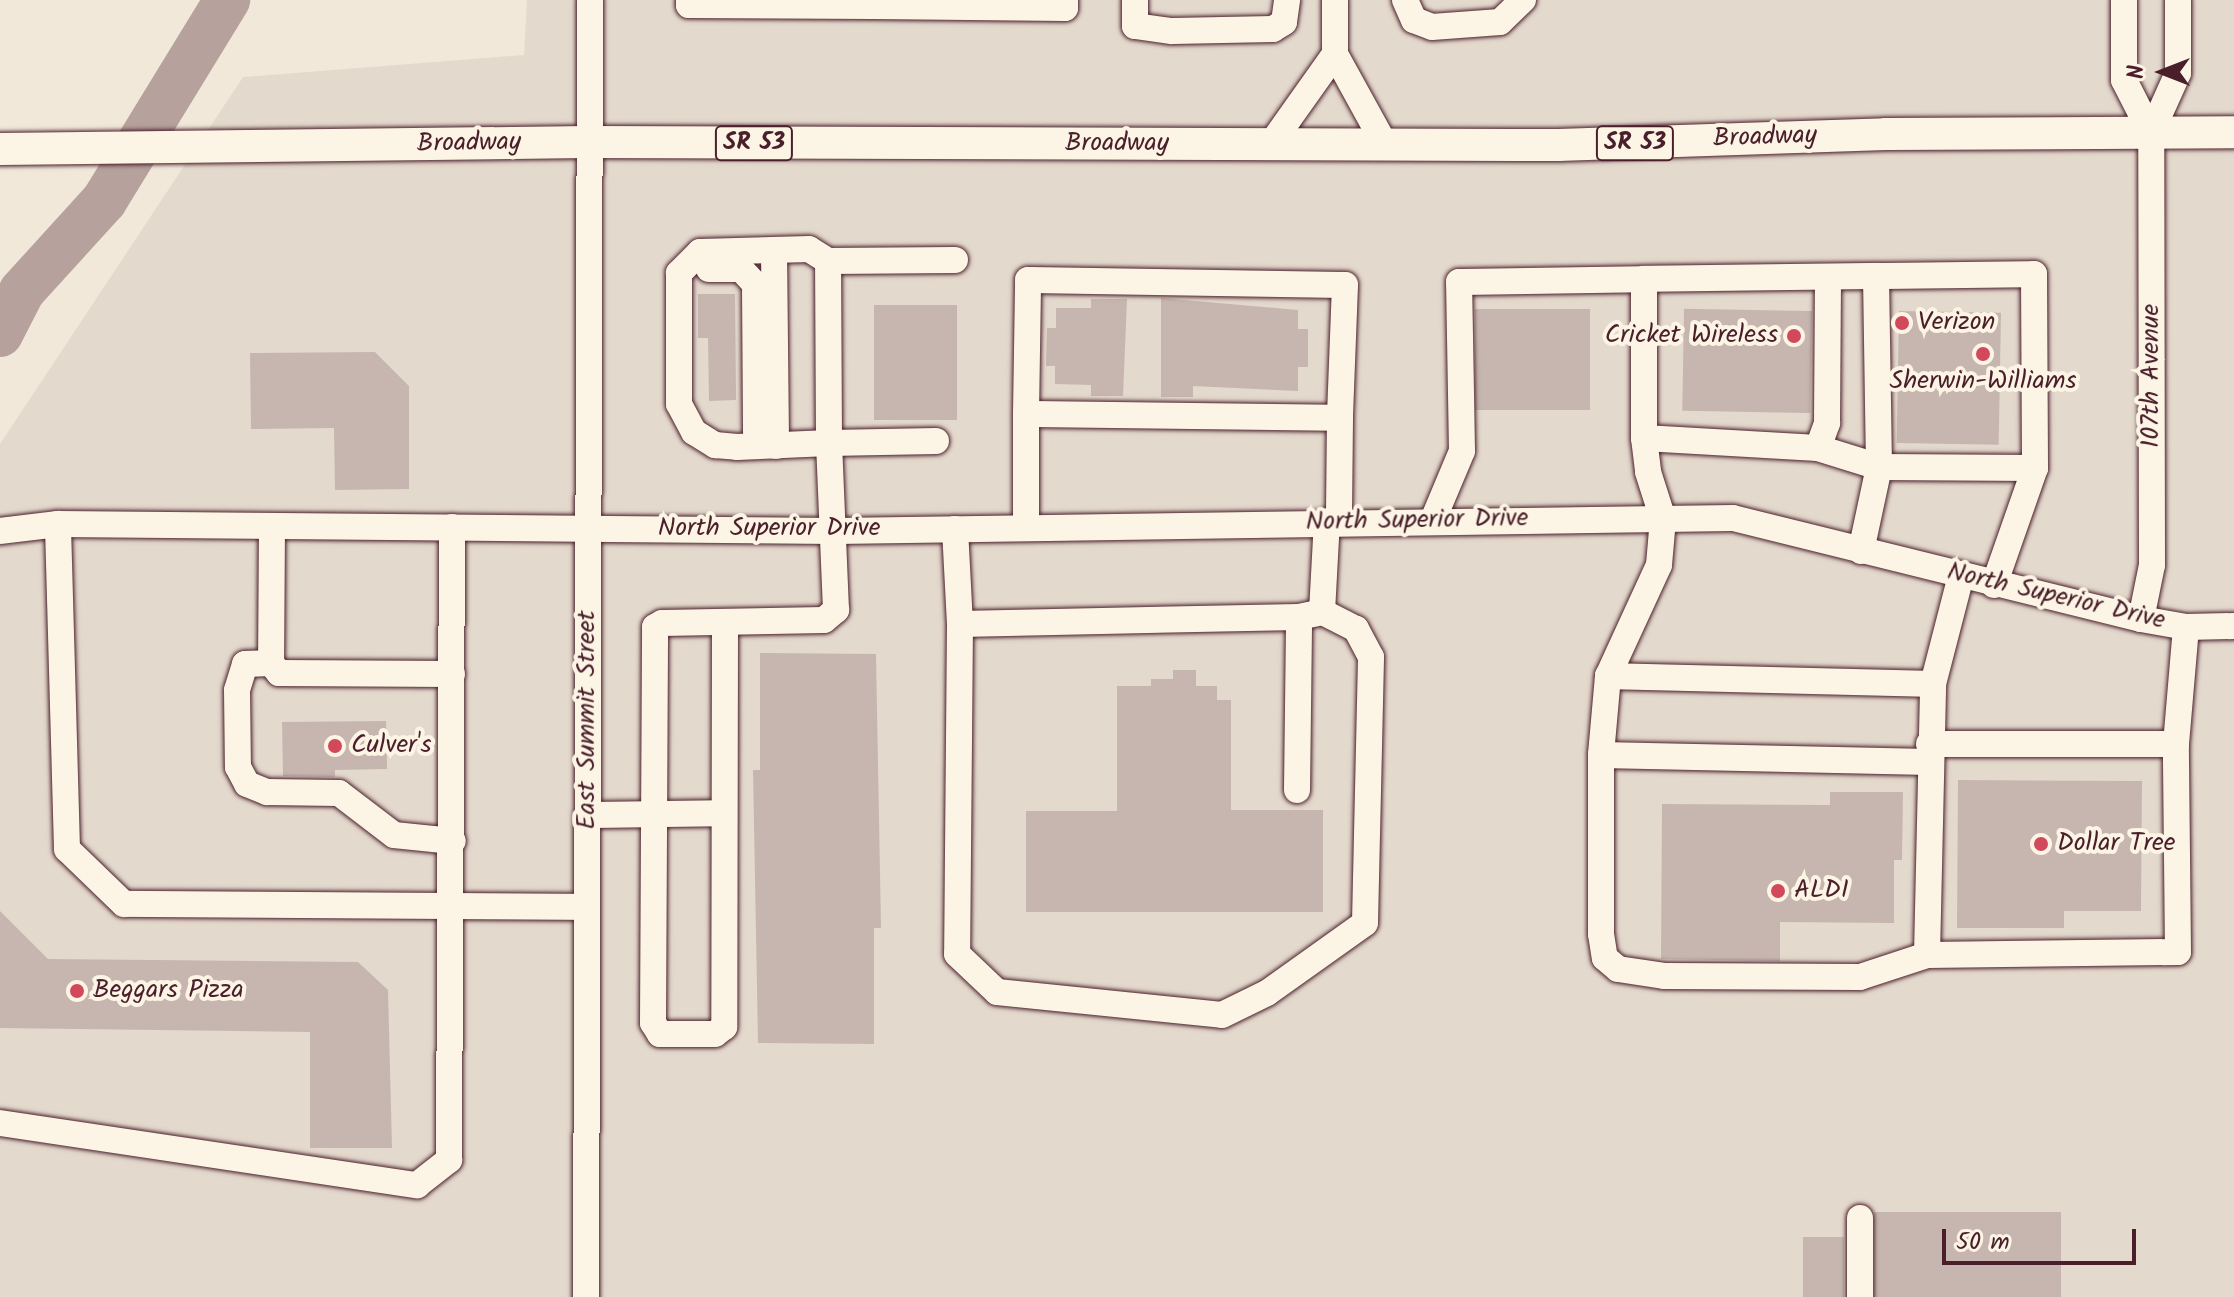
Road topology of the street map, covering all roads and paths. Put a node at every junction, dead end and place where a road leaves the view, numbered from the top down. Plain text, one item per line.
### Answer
1 (590, 0) edge
2 (1065, 0) edge
3 (1135, 0) edge
4 (1287, 0) edge
5 (1335, 0) edge
6 (1405, 0) edge
7 (1523, 0) edge
8 (2124, 0) edge
9 (2178, 0) edge
10 (695, 2) edge
11 (873, 3) edge
12 (1335, 54) junction
13 (2234, 132) edge
14 (2151, 133) junction
15 (587, 142) junction
16 (1271, 144) junction
17 (1385, 145) junction
18 (0, 149) edge
19 (774, 250) junction
20 (955, 260) dead end
21 (828, 261) junction
22 (1876, 276) junction
23 (1828, 277) junction
24 (1644, 279) junction
25 (678, 374) junction
26 (1026, 414) junction
27 (1340, 418) junction
28 (1644, 438) junction
29 (936, 441) dead end
30 (829, 443) junction
31 (766, 446) junction
32 (1818, 448) junction
33 (1879, 467) junction
34 (2035, 468) junction
35 (1663, 519) junction
36 (1433, 520) junction
37 (1333, 521) junction
38 (58, 524) junction
39 (272, 526) junction
40 (452, 527) junction
41 (1026, 527) junction
42 (588, 528) junction
43 (955, 529) junction
44 (0, 531) edge
45 (836, 531) junction
46 (1861, 551) junction
47 (1961, 576) junction
48 (1994, 585) junction
49 (1310, 614) junction
50 (2141, 619) junction
51 (725, 624) junction
52 (960, 624) junction
53 (2234, 626) edge
54 (2186, 627) junction
55 (271, 663) junction
56 (452, 674) junction
57 (1608, 676) junction
58 (1933, 684) junction
59 (2176, 744) junction
60 (1929, 753) junction
61 (1601, 755) junction
62 (1297, 790) dead end
63 (724, 813) junction
64 (655, 814) junction
65 (587, 815) junction
66 (453, 841) junction
67 (453, 907) junction
68 (587, 907) junction
69 (1927, 955) junction
70 (0, 1123) edge
71 (1860, 1218) dead end
72 (586, 1297) edge
73 (1860, 1297) edge

1 - 15 street, East Summit Street
2 - 11 street
3 - 4 street
5 - 12 street
6 - 7 street
8 - 14 street, 107th Avenue
9 - 14 street, 107th Avenue
10 - 11 street
12 - 16 street
12 - 17 street
13 - 14 main road, Broadway / SR 53
14 - 17 main road, Broadway / SR 53
14 - 50 street, 107th Avenue
15 - 16 main road, Broadway / SR 53
15 - 18 main road, Broadway / SR 53
15 - 42 street, East Summit Street
16 - 17 main road, Broadway / SR 53
19 - 21 street
19 - 25 street
19 - 31 street
20 - 21 street
21 - 30 street
22 - 23 street
22 - 33 street
22 - 34 street
23 - 24 street
23 - 32 street
24 - 28 street
24 - 36 street
25 - 31 street
25 - 31 street
26 - 27 street
26 - 27 street
26 - 41 street
27 - 37 street
28 - 32 street
28 - 35 street
29 - 30 street
30 - 31 street
30 - 45 street
32 - 33 street
33 - 34 street
33 - 46 street
34 - 48 street
35 - 36 street, North Superior Drive
35 - 46 street, North Superior Drive
35 - 57 street
36 - 37 street, North Superior Drive
37 - 41 street, North Superior Drive
37 - 49 street
38 - 39 street, North Superior Drive
38 - 44 street, North Superior Drive
38 - 67 street
39 - 40 street, North Superior Drive
39 - 55 street
40 - 42 street, North Superior Drive
40 - 56 street
41 - 43 street, North Superior Drive
42 - 45 street, North Superior Drive
42 - 65 street, East Summit Street
43 - 45 street, North Superior Drive
43 - 52 street
45 - 51 street
46 - 47 street, North Superior Drive
47 - 48 street, North Superior Drive
47 - 58 street
48 - 50 street, North Superior Drive
49 - 52 street
49 - 52 street
49 - 62 street
50 - 54 street, North Superior Drive
51 - 63 street
51 - 64 street
53 - 54 street, North Superior Drive
54 - 59 street
55 - 56 street
55 - 66 street
56 - 66 street
57 - 58 street
57 - 61 street
58 - 60 street
59 - 60 street
59 - 69 street
60 - 61 street
60 - 69 street
61 - 69 street
63 - 64 street
63 - 64 street
64 - 65 street
65 - 68 street, East Summit Street
66 - 67 street
67 - 68 street
67 - 70 street
68 - 72 street, East Summit Street
71 - 73 street

